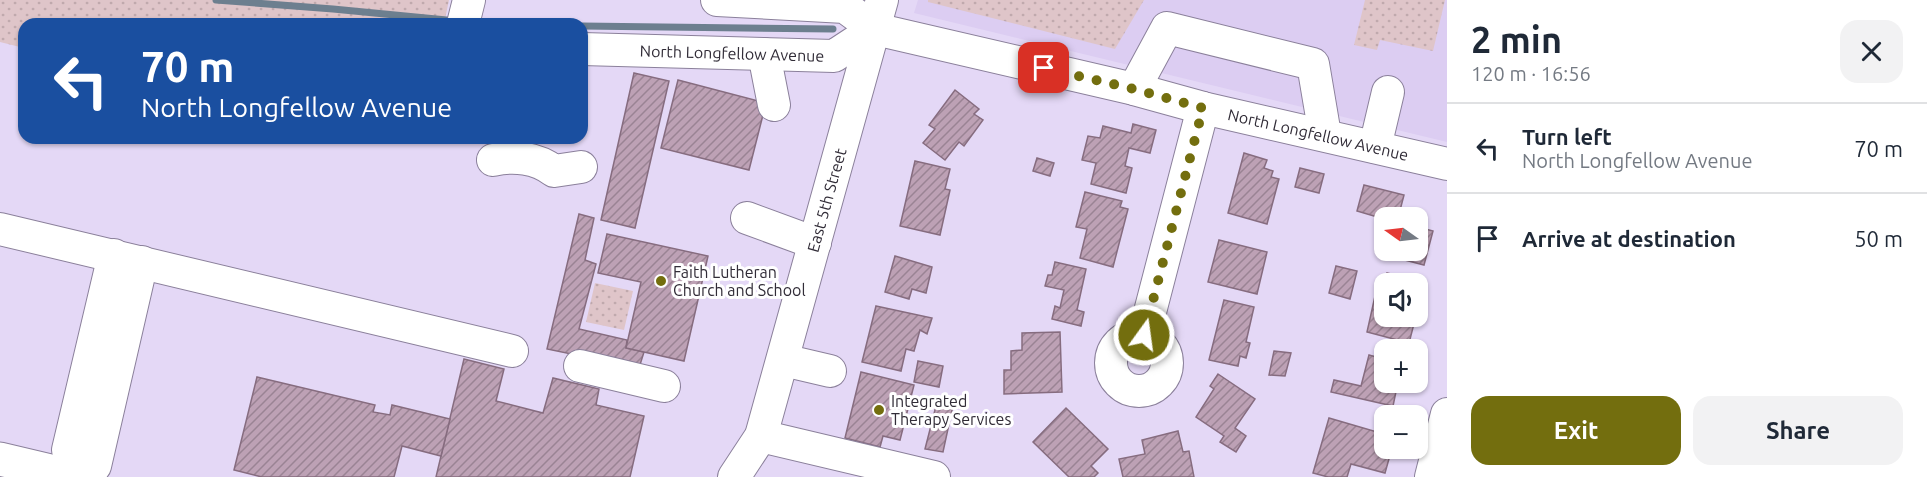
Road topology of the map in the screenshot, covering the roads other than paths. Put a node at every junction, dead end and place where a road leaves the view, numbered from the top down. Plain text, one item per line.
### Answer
1 (469, 0) edge
2 (717, 0) edge
3 (878, 14) edge
4 (464, 18) edge
5 (588, 49) edge
6 (764, 54) junction
7 (1134, 89) junction
8 (1388, 92) dead end
9 (774, 105) dead end
10 (1203, 108) junction
11 (1325, 135) junction
12 (1375, 147) junction
13 (494, 160) dead end
14 (1447, 164) edge
15 (581, 168) dead end
16 (747, 218) dead end
17 (0, 229) edge
18 (815, 243) junction
19 (128, 259) junction
20 (1144, 335) dead end
21 (512, 351) dead end
22 (783, 360) junction
23 (580, 366) dead end
24 (830, 371) dead end
25 (664, 386) dead end
26 (1447, 414) edge
27 (761, 436) junction
28 (0, 459) edge
29 (1437, 474) edge
30 (76, 477) edge
31 (83, 477) edge
32 (734, 477) edge
33 (764, 477) edge
34 (934, 477) edge

1 - 4 street
2 - 3 street, North Longfellow Avenue
3 - 6 street, North Longfellow Avenue
3 - 7 street, North Longfellow Avenue
3 - 18 street, East 5th Street
5 - 6 street, North Longfellow Avenue
6 - 9 street
7 - 10 street, North Longfellow Avenue
7 - 11 street
8 - 12 street
10 - 11 street, North Longfellow Avenue
10 - 20 street
11 - 12 street, North Longfellow Avenue
12 - 14 street, North Longfellow Avenue
13 - 15 street
16 - 18 street
17 - 19 street
18 - 22 street, East 5th Street
19 - 21 street
19 - 31 street
22 - 24 street
22 - 27 street, East 5th Street
23 - 25 street
26 - 29 street
27 - 32 street, East 5th Street
27 - 33 street, East 5th Street
27 - 34 street
28 - 30 main road

